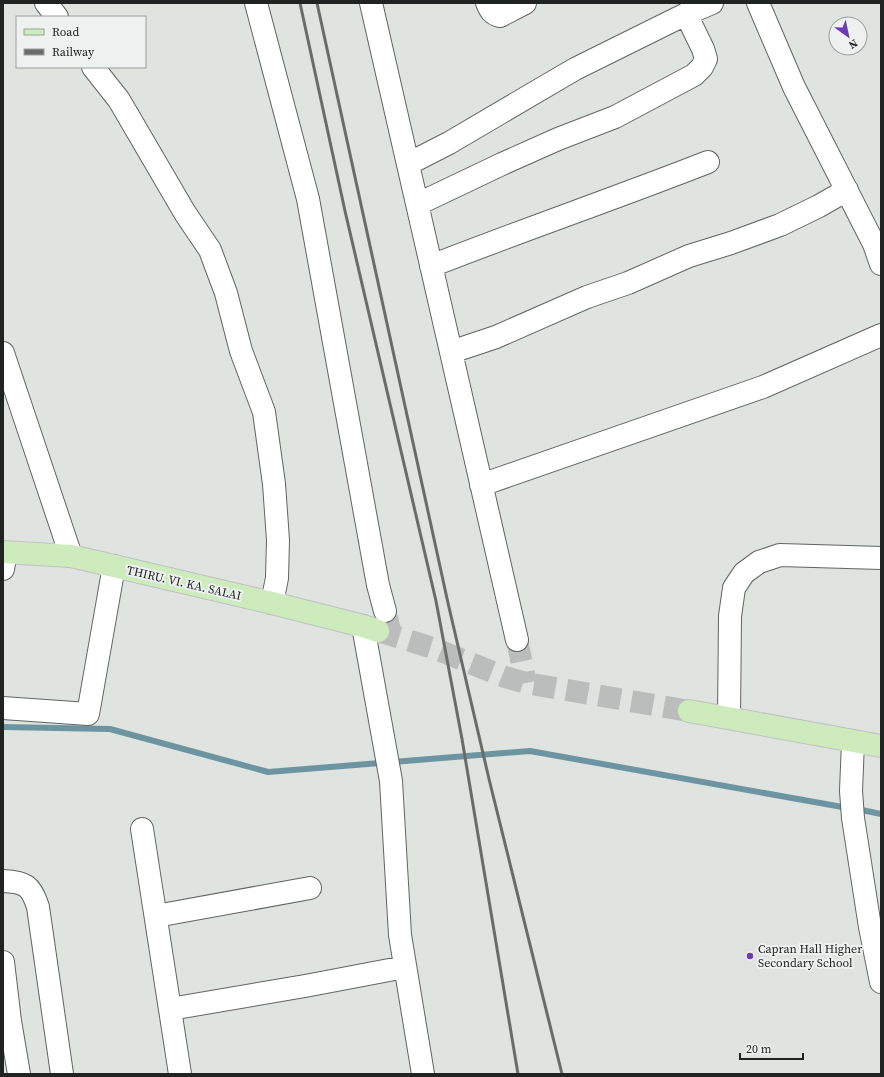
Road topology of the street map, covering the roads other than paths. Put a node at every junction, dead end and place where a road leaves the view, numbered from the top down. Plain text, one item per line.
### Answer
1 (46, 3) edge
2 (256, 3) edge
3 (371, 3) edge
4 (487, 3) edge
5 (526, 3) edge
6 (712, 3) edge
7 (758, 3) edge
8 (686, 14) junction
9 (55, 16) edge
10 (94, 68) edge
11 (708, 162) dead end
12 (408, 164) junction
13 (847, 190) junction
14 (418, 204) junction
15 (881, 264) edge
16 (431, 266) junction
17 (881, 335) edge
18 (451, 352) junction
19 (3, 353) edge
20 (481, 485) junction
21 (71, 556) junction
22 (4, 558) edge
23 (881, 558) edge
24 (114, 566) junction
25 (272, 603) junction
26 (385, 610) tunnel mouth
27 (370, 629) joint
28 (517, 640) tunnel mouth
29 (3, 708) edge
30 (689, 711) tunnel mouth
31 (729, 717) junction
32 (853, 742) junction
33 (881, 746) edge
34 (142, 829) dead end
35 (3, 881) edge
36 (310, 888) dead end
37 (156, 916) junction
38 (3, 962) edge
39 (405, 967) junction
40 (881, 982) edge
41 (170, 1008) junction
42 (7, 1022) edge
43 (19, 1074) edge
44 (62, 1074) edge
45 (180, 1074) edge
46 (423, 1074) edge

1 - 9 street
2 - 26 street
3 - 12 street
4 - 5 street
6 - 8 street
7 - 13 street
8 - 12 street
8 - 14 street
10 - 25 street
11 - 16 street
12 - 14 street
13 - 15 street
13 - 18 street
14 - 16 street
16 - 18 street
17 - 20 street
18 - 20 street
19 - 21 street
20 - 28 street
21 - 22 main road, THIRU. VI. KA. SALAI
21 - 24 main road, THIRU. VI. KA. SALAI
23 - 31 street
24 - 25 main road, THIRU. VI. KA. SALAI
24 - 29 street
25 - 27 main road, THIRU. VI. KA. SALAI
27 - 39 street
30 - 31 main road
31 - 32 main road
32 - 33 main road
32 - 40 street
34 - 37 street
35 - 44 street
36 - 37 street
37 - 41 street
38 - 42 street
39 - 41 street
39 - 46 street
41 - 45 street
42 - 43 street

